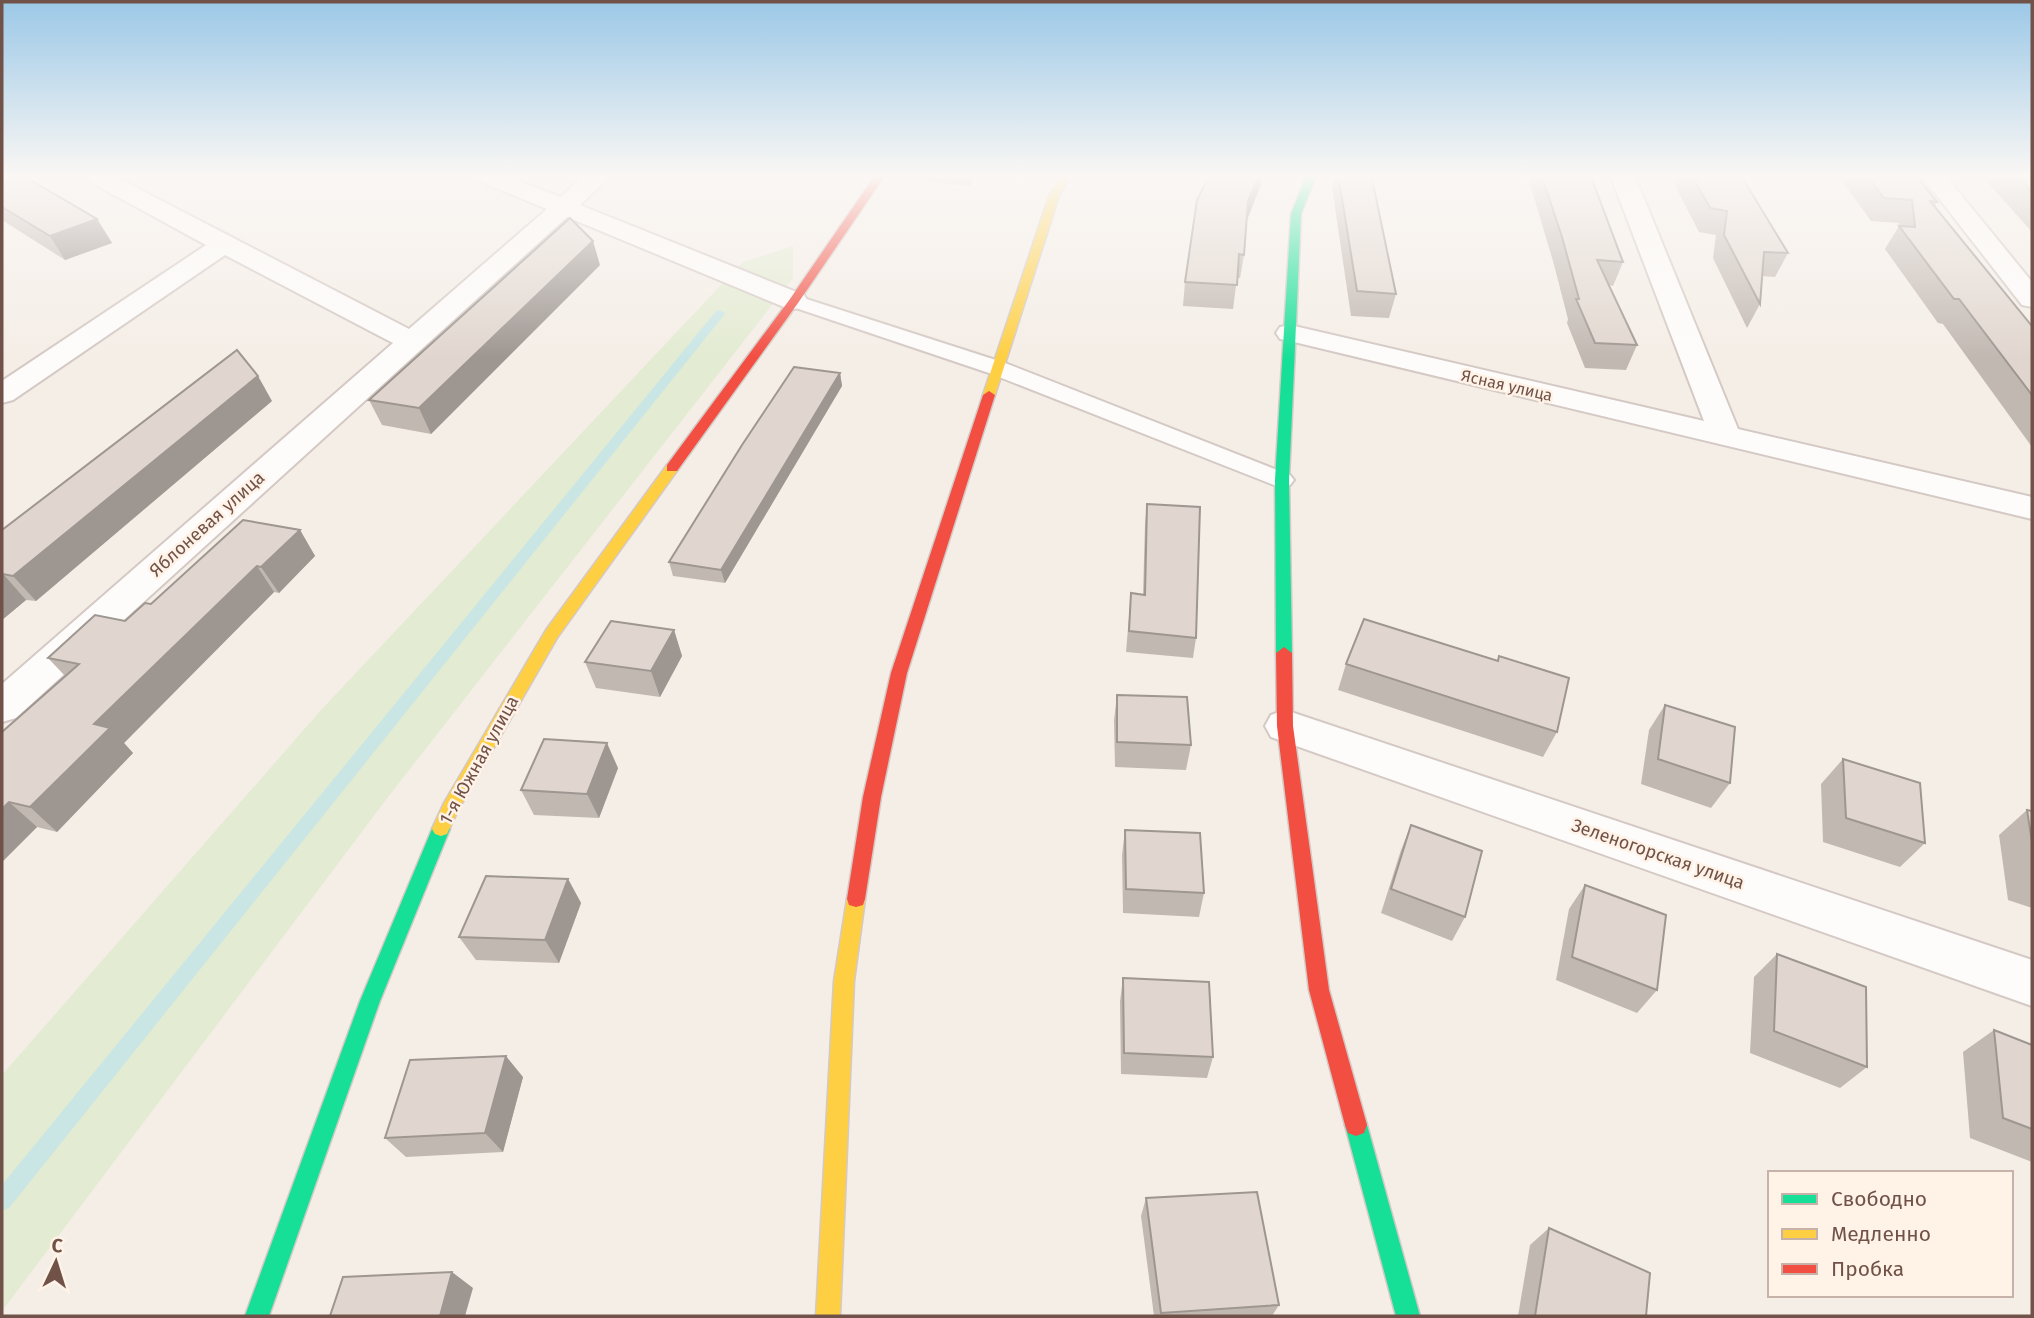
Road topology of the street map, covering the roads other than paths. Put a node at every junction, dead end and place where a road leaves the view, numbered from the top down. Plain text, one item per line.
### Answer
1 (208, 236) edge
2 (532, 236) edge
3 (634, 236) edge
4 (839, 236) edge
5 (1041, 236) edge
6 (1295, 236) edge
7 (1646, 236) edge
8 (1981, 236) edge
9 (224, 244) junction
10 (2032, 299) edge
11 (794, 301) junction
12 (1290, 333) junction
13 (412, 342) junction
14 (997, 368) junction
15 (2, 394) edge
16 (1724, 436) junction
17 (1282, 480) junction
18 (2032, 508) edge
19 (2, 707) edge
20 (1284, 726) junction
21 (2032, 983) edge
22 (257, 1316) edge
23 (828, 1316) edge
24 (1408, 1316) edge

1 - 9 street
2 - 13 street, Яблоневая улица
3 - 11 street
4 - 11 street, 1-я Южная улица
5 - 14 street
6 - 12 street
7 - 16 street
8 - 10 street
9 - 13 street
9 - 15 street
11 - 14 lane
11 - 22 street, 1-я Южная улица
12 - 16 street, Ясная улица
12 - 17 street
13 - 19 street, Яблоневая улица
14 - 17 lane
14 - 23 street
16 - 18 street, Ясная улица
17 - 20 street
20 - 21 street, Зеленогорская улица
20 - 24 street

